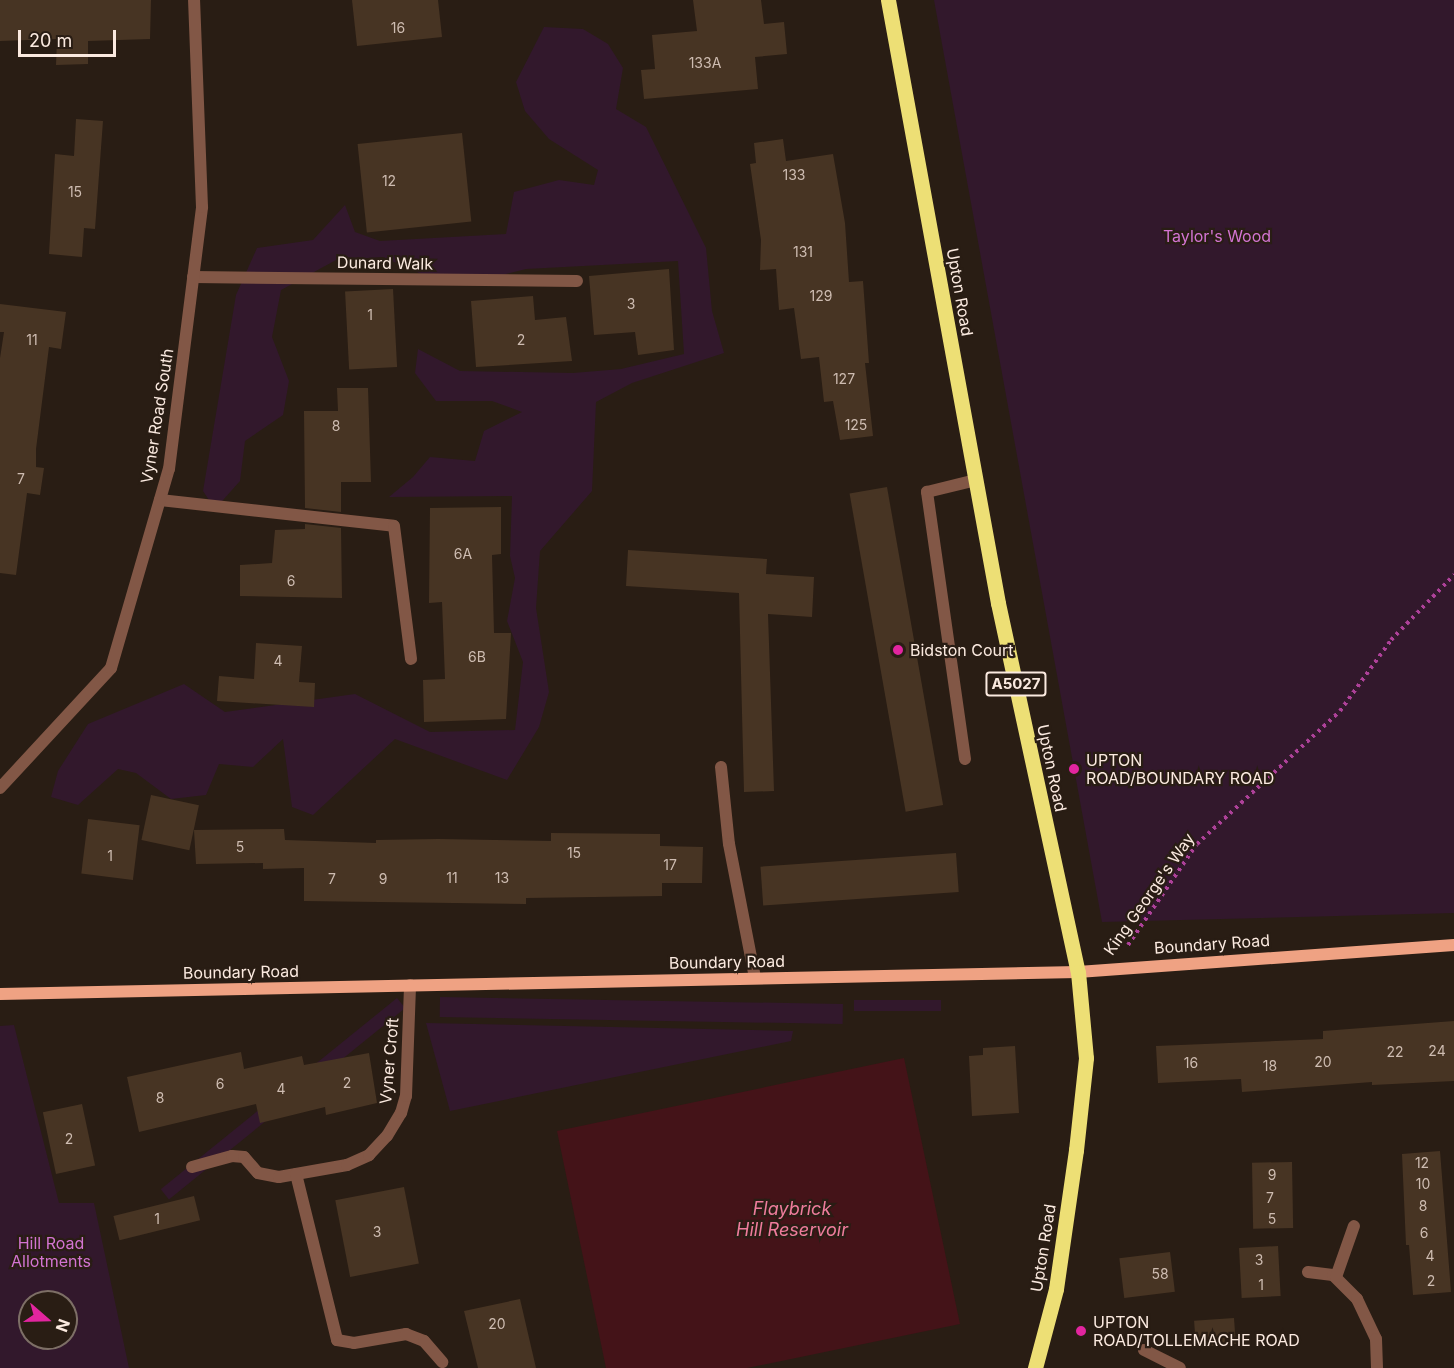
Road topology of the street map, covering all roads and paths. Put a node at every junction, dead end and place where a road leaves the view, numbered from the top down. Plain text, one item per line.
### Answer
1 (194, 0) edge
2 (888, 0) edge
3 (194, 277) junction
4 (577, 281) dead end
5 (976, 480) junction
6 (160, 500) junction
7 (1454, 575) edge
8 (411, 659) dead end
9 (965, 759) dead end
10 (721, 767) dead end
11 (0, 788) edge
12 (1454, 945) edge
13 (1112, 968) junction
14 (1078, 972) junction
15 (755, 978) junction
16 (410, 985) junction
17 (0, 994) edge
18 (192, 1167) dead end
19 (296, 1174) junction
20 (1354, 1226) dead end
21 (1308, 1272) dead end
22 (1336, 1277) junction
23 (1144, 1350) dead end
24 (442, 1362) dead end
25 (1035, 1368) edge
26 (1180, 1368) edge
27 (1377, 1368) edge

1 - 3 street, Vyner Road South
2 - 5 main road, Upton Road / A5027
3 - 4 street, Dunard Walk
3 - 6 street, Vyner Road South
5 - 9 street
5 - 14 main road, Upton Road / A5027
6 - 8 street
6 - 11 street, Vyner Road South
7 - 13 path, King George's Way
10 - 15 street
12 - 13 main road, Boundary Road
13 - 14 main road, Boundary Road
14 - 15 main road, Boundary Road
14 - 25 main road, Upton Road / A5027
15 - 16 main road, Boundary Road
16 - 17 main road, Boundary Road
16 - 19 street, Vyner Croft
18 - 19 street, Vyner Croft
19 - 24 street
20 - 22 street
21 - 22 street
22 - 27 street
23 - 26 street

